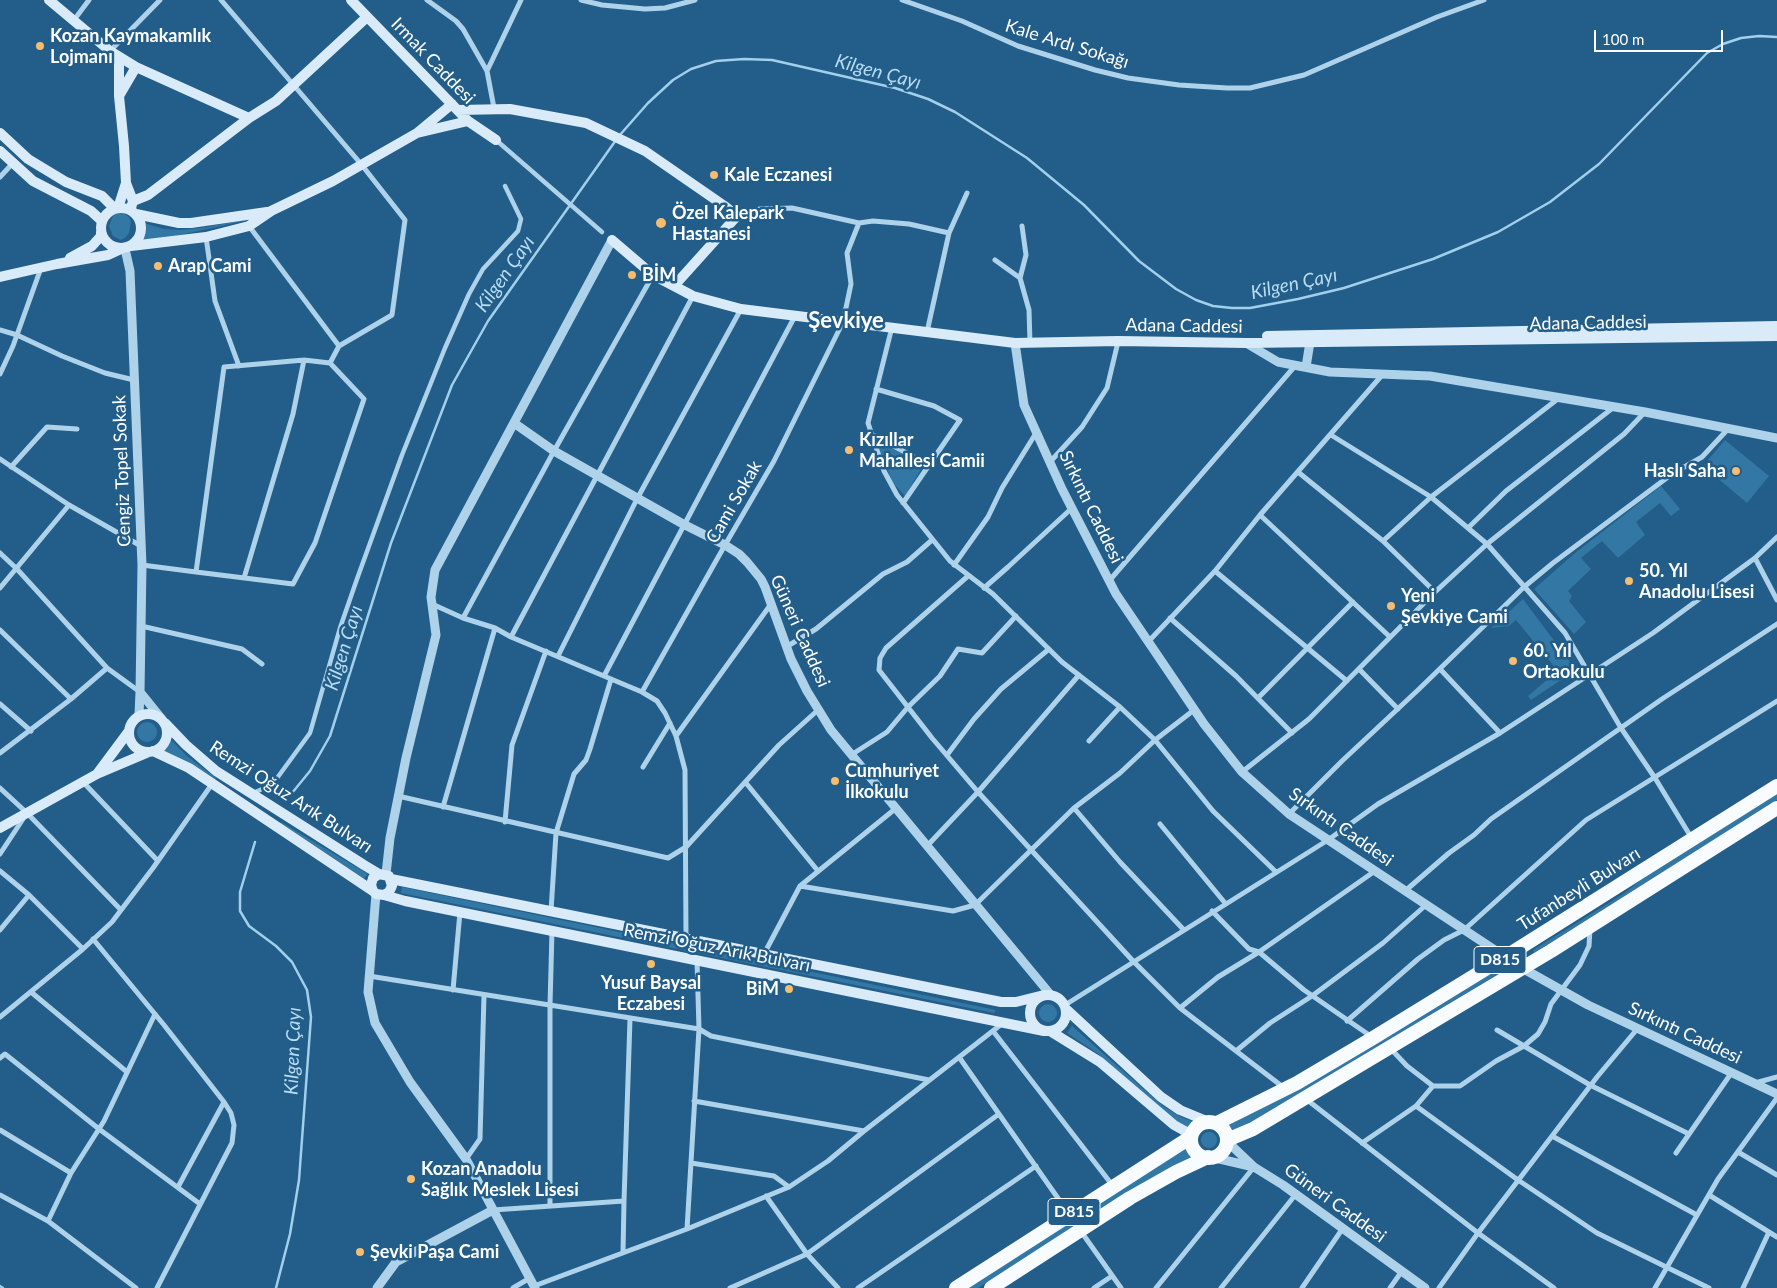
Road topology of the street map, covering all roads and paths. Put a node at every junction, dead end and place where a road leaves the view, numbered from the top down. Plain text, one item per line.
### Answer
1 (49, 0) edge
2 (89, 0) edge
3 (160, 0) edge
4 (222, 0) edge
5 (351, 0) edge
6 (427, 0) edge
7 (521, 0) edge
8 (581, 0) edge
9 (695, 0) edge
10 (902, 0) edge
11 (1484, 0) edge
12 (367, 17) junction
13 (74, 20) junction
14 (114, 54) junction
15 (136, 67) junction
16 (487, 71) junction
17 (293, 85) junction
18 (119, 96) junction
19 (455, 107) junction
20 (494, 108) junction
21 (249, 118) junction
22 (468, 121) junction
23 (0, 133) edge
24 (417, 133) junction
25 (496, 140) joint
26 (0, 150) edge
27 (13, 163) junction
28 (362, 164) junction
29 (0, 177) edge
30 (126, 183) junction
31 (505, 186) dead end
32 (967, 193) dead end
33 (117, 208) junction
34 (133, 208) junction
35 (271, 211) junction
36 (737, 216) junction
37 (102, 220) junction
38 (859, 223) junction
39 (249, 226) junction
40 (1022, 226) dead end
41 (101, 232) junction
42 (602, 232) dead end
43 (949, 233) junction
44 (206, 237) junction
45 (612, 240) joint
46 (126, 248) junction
47 (995, 260) dead end
48 (57, 264) junction
49 (42, 268) junction
50 (653, 275) junction
51 (0, 277) edge
52 (1020, 278) junction
53 (674, 286) junction
54 (693, 296) junction
55 (741, 309) junction
56 (795, 316) junction
57 (843, 322) junction
58 (1777, 326) edge
59 (892, 327) junction
60 (0, 330) edge
61 (927, 332) junction
62 (17, 335) junction
63 (1777, 336) edge
64 (1118, 341) junction
65 (1197, 342) junction
66 (1310, 342) junction
67 (1015, 343) junction
68 (1246, 343) junction
69 (1030, 344) junction
70 (339, 346) junction
71 (304, 360) junction
72 (330, 363) junction
73 (1296, 365) junction
74 (239, 366) junction
75 (1306, 367) junction
76 (1385, 373) junction
77 (0, 374) edge
78 (134, 380) junction
79 (876, 389) junction
80 (1560, 398) junction
81 (1614, 407) junction
82 (1645, 412) junction
83 (514, 423) junction
84 (1728, 428) junction
85 (77, 430) dead end
86 (1036, 433) junction
87 (871, 434) junction
88 (1330, 435) junction
89 (1777, 438) edge
90 (554, 451) junction
91 (0, 459) edge
92 (1050, 462) junction
93 (929, 465) junction
94 (11, 466) junction
95 (1298, 472) junction
96 (597, 475) junction
97 (1431, 497) junction
98 (637, 499) junction
99 (903, 503) junction
100 (69, 505) junction
101 (1072, 508) junction
102 (1260, 515) junction
103 (684, 524) junction
104 (1468, 528) junction
105 (1777, 537) edge
106 (932, 540) junction
107 (1383, 540) junction
108 (1487, 544) junction
109 (724, 545) junction
110 (141, 546) junction
111 (0, 553) edge
112 (1755, 558) junction
113 (142, 565) junction
114 (954, 565) junction
115 (17, 569) junction
116 (1215, 571) junction
117 (196, 572) junction
118 (968, 576) junction
119 (244, 578) junction
120 (1109, 581) junction
121 (1524, 587) junction
122 (0, 588) edge
123 (984, 588) junction
124 (1435, 592) junction
125 (1777, 600) edge
126 (1353, 602) junction
127 (432, 604) junction
128 (772, 604) junction
129 (1016, 616) junction
130 (463, 618) junction
131 (1170, 618) junction
132 (1777, 624) edge
133 (141, 626) junction
134 (495, 628) junction
135 (0, 630) edge
136 (511, 637) junction
137 (1390, 637) junction
138 (1148, 642) junction
139 (786, 647) junction
140 (1307, 647) junction
141 (1049, 649) junction
142 (546, 651) junction
143 (558, 656) junction
144 (262, 664) dead end
145 (107, 668) junction
146 (1359, 669) junction
147 (1440, 669) junction
148 (1590, 674) junction
149 (1079, 675) junction
150 (604, 676) junction
151 (611, 679) junction
152 (1347, 681) junction
153 (140, 692) junction
154 (642, 692) junction
155 (1258, 698) junction
156 (71, 699) junction
157 (1777, 700) edge
158 (0, 704) edge
159 (908, 707) junction
160 (1120, 707) junction
161 (1398, 709) junction
162 (818, 710) junction
163 (1194, 710) junction
164 (139, 715) junction
165 (163, 721) junction
166 (670, 723) junction
167 (1621, 728) junction
168 (30, 731) junction
169 (129, 731) junction
170 (1292, 733) junction
171 (1500, 733) junction
172 (676, 736) junction
173 (1155, 740) junction
174 (1090, 741) dead end
175 (151, 752) junction
176 (0, 753) edge
177 (851, 755) junction
178 (946, 756) junction
179 (643, 767) dead end
180 (1242, 772) junction
181 (98, 774) junction
182 (1655, 778) junction
183 (83, 782) junction
184 (746, 783) junction
185 (212, 784) junction
186 (1777, 786) edge
187 (0, 788) edge
188 (978, 792) junction
189 (252, 794) junction
190 (398, 796) junction
191 (443, 807) junction
192 (895, 808) junction
193 (1074, 808) junction
194 (1777, 808) edge
195 (27, 813) junction
196 (1289, 814) junction
197 (505, 822) junction
198 (1160, 824) dead end
199 (0, 828) edge
200 (556, 833) junction
201 (1328, 840) junction
202 (1692, 840) junction
203 (686, 847) junction
204 (927, 847) junction
205 (1032, 851) junction
206 (0, 854) edge
207 (158, 861) junction
208 (0, 871) edge
209 (818, 871) junction
210 (1276, 872) junction
211 (1375, 872) junction
212 (385, 876) junction
213 (800, 886) junction
214 (1405, 891) junction
215 (378, 893) junction
216 (29, 895) junction
217 (1225, 903) junction
218 (975, 905) junction
219 (1426, 905) junction
220 (121, 910) junction
221 (1212, 911) junction
222 (460, 912) junction
223 (551, 912) junction
224 (1590, 926) junction
225 (0, 930) edge
226 (1183, 930) junction
227 (1464, 930) junction
228 (552, 931) junction
229 (686, 938) junction
230 (93, 940) junction
231 (83, 949) junction
232 (1259, 952) junction
233 (764, 954) junction
234 (1505, 957) junction
235 (697, 960) junction
236 (1133, 961) junction
237 (1522, 968) junction
238 (369, 976) junction
239 (1561, 989) junction
240 (453, 990) junction
241 (31, 992) junction
242 (1047, 994) junction
243 (484, 995) junction
244 (1312, 996) junction
245 (550, 1005) junction
246 (1066, 1007) junction
247 (1180, 1008) junction
248 (155, 1014) junction
249 (0, 1017) edge
250 (630, 1019) junction
251 (1348, 1021) junction
252 (1003, 1022) junction
253 (1638, 1028) junction
254 (699, 1029) junction
255 (1497, 1030) dead end
256 (993, 1031) junction
257 (1047, 1031) junction
258 (1373, 1038) junction
259 (1524, 1046) junction
260 (1390, 1048) junction
261 (1236, 1051) junction
262 (959, 1057) junction
263 (0, 1058) edge
264 (127, 1072) junction
265 (1732, 1072) junction
266 (1777, 1077) edge
267 (929, 1080) junction
268 (1754, 1083) junction
269 (1590, 1085) junction
270 (1433, 1086) junction
271 (1286, 1089) junction
272 (1777, 1096) edge
273 (1305, 1098) junction
274 (694, 1101) junction
275 (224, 1102) junction
276 (1416, 1106) junction
277 (999, 1114) junction
278 (1213, 1122) junction
279 (99, 1129) junction
280 (0, 1130) edge
281 (864, 1131) junction
282 (1689, 1134) junction
283 (1192, 1136) junction
284 (1552, 1136) junction
285 (1227, 1142) junction
286 (1362, 1143) junction
287 (1738, 1152) junction
288 (1676, 1153) dead end
289 (1210, 1157) junction
290 (466, 1159) junction
291 (691, 1163) junction
292 (1036, 1166) junction
293 (1254, 1167) junction
294 (71, 1173) junction
295 (1777, 1175) edge
296 (1518, 1180) junction
297 (178, 1187) junction
298 (789, 1187) junction
299 (1114, 1187) junction
300 (0, 1194) edge
301 (1296, 1194) junction
302 (1709, 1195) junction
303 (766, 1196) junction
304 (624, 1201) junction
305 (200, 1204) junction
306 (550, 1206) junction
307 (494, 1210) junction
308 (1070, 1215) junction
309 (1698, 1215) junction
310 (48, 1221) junction
311 (1342, 1228) junction
312 (686, 1229) junction
313 (1080, 1230) junction
314 (1769, 1232) junction
315 (1478, 1233) junction
316 (1777, 1236) edge
317 (623, 1253) junction
318 (807, 1254) junction
319 (1668, 1267) junction
320 (1402, 1271) junction
321 (1112, 1276) junction
322 (533, 1284) edge
323 (381, 1285) edge
324 (136, 1288) edge
325 (157, 1288) edge
326 (513, 1288) edge
327 (730, 1288) edge
328 (838, 1288) edge
329 (858, 1288) edge
330 (956, 1288) edge
331 (991, 1288) edge
332 (1094, 1288) edge
333 (1121, 1288) edge
334 (1156, 1288) edge
335 (1220, 1288) edge
336 (1302, 1288) edge
337 (1390, 1288) edge
338 (1425, 1288) edge
339 (1440, 1288) edge
340 (1554, 1288) edge
341 (1655, 1288) edge
342 (1709, 1288) edge
343 (1744, 1288) edge

1 - 13 main road
2 - 13 street
3 - 14 street
4 - 17 street
5 - 12 main road, Irmak Caddesi
6 - 16 street
7 - 16 street
8 - 9 street
10 - 11 street, Kale Ardı Sokağı
12 - 17 main road
12 - 19 main road, Irmak Caddesi
13 - 14 main road
14 - 15 main road
14 - 18 main road
15 - 18 main road
15 - 21 main road
16 - 20 street
17 - 21 main road
17 - 28 street
18 - 30 main road
19 - 20 main road
19 - 22 main road, Irmak Caddesi
19 - 24 main road
20 - 36 main road
21 - 34 main road
22 - 24 main road
22 - 25 main road, Irmak Caddesi
23 - 33 main road
24 - 28 main road
25 - 42 street
26 - 27 main road
27 - 29 street
27 - 37 main road
28 - 35 main road
28 - 70 street
30 - 33 main road
30 - 34 main road
31 - 189 street
32 - 43 street
33 - 34 main road
33 - 37 main road
34 - 35 main road
34 - 46 main road
35 - 39 main road
36 - 38 street
36 - 53 main road
37 - 41 main road
38 - 43 street
38 - 57 street, Cami Sokak
39 - 44 main road
39 - 70 street
40 - 52 street
41 - 46 main road
41 - 48 main road
43 - 61 street
44 - 46 main road
44 - 74 street
45 - 50 main road, Adana Caddesi
45 - 83 street
46 - 48 main road
46 - 78 street, Cengiz Topel Sokak
47 - 52 street
48 - 49 main road
49 - 51 main road
49 - 62 street
50 - 53 main road, Adana Caddesi
50 - 90 street
52 - 69 street
53 - 54 main road, Adana Caddesi
54 - 55 main road, Adana Caddesi
54 - 96 street
55 - 56 main road, Adana Caddesi
55 - 98 street
56 - 57 main road, Adana Caddesi
56 - 103 street
57 - 59 main road, Adana Caddesi
57 - 109 street, Cami Sokak
58 - 65 main road
59 - 61 main road, Adana Caddesi
59 - 79 street
60 - 62 street
61 - 67 main road, Adana Caddesi
62 - 77 street
62 - 78 street
63 - 66 main road, Adana Caddesi
64 - 65 main road, Adana Caddesi
64 - 69 main road, Adana Caddesi
64 - 92 street
65 - 68 main road, Adana Caddesi
66 - 68 main road, Adana Caddesi
66 - 75 street
67 - 69 main road, Adana Caddesi
67 - 86 street, Sırkıntı Caddesi
68 - 73 street
70 - 72 street
71 - 72 street
71 - 74 street
71 - 119 street
72 - 119 street
73 - 75 street
73 - 120 street
74 - 117 street
75 - 76 street
76 - 80 street
76 - 88 street
78 - 110 street, Cengiz Topel Sokak
79 - 87 street
79 - 93 street
80 - 81 street
80 - 97 street
81 - 82 street
81 - 104 street
82 - 84 street
82 - 108 street
83 - 90 street, Güneri Caddesi
83 - 127 street
84 - 89 street
84 - 121 street
85 - 94 street
86 - 92 street, Sırkıntı Caddesi
86 - 114 street
87 - 93 street
87 - 99 street
88 - 95 street
88 - 97 street
90 - 96 street, Güneri Caddesi
90 - 130 street
91 - 94 street
92 - 101 street, Sırkıntı Caddesi
93 - 99 street
94 - 100 street
95 - 102 street
95 - 107 street
96 - 98 street, Güneri Caddesi
96 - 136 street
97 - 104 street
97 - 107 street
98 - 103 street, Güneri Caddesi
98 - 143 street
99 - 106 street
100 - 110 street
100 - 115 street
101 - 120 street, Sırkıntı Caddesi
101 - 123 street
102 - 116 street
102 - 126 street
103 - 109 street, Güneri Caddesi
103 - 150 street
104 - 108 street
105 - 112 street
106 - 114 street
106 - 139 street
107 - 124 street
108 - 121 street
108 - 124 street
109 - 128 street, Güneri Caddesi
109 - 154 street, Cami Sokak
110 - 113 street, Cengiz Topel Sokak
111 - 115 street
112 - 125 street
112 - 148 street
113 - 117 street
113 - 133 street, Cengiz Topel Sokak
114 - 118 street
115 - 122 street
115 - 145 street
116 - 131 street
116 - 140 street
117 - 119 street
118 - 123 street
118 - 159 street
120 - 138 street, Sırkıntı Caddesi
121 - 147 street
121 - 148 street
123 - 129 street
124 - 137 street
126 - 137 street
126 - 140 street
127 - 130 street
127 - 190 street
128 - 139 street, Güneri Caddesi
128 - 172 street
129 - 141 street
129 - 159 street
130 - 134 street
131 - 138 street
131 - 155 street
132 - 167 street
133 - 144 street
133 - 153 street, Cengiz Topel Sokak
134 - 136 street
134 - 191 street
135 - 156 street
136 - 142 street
137 - 146 street
138 - 163 street, Sırkıntı Caddesi
139 - 162 street, Güneri Caddesi
140 - 152 street
140 - 155 street
141 - 149 street
141 - 178 street
142 - 143 street
142 - 197 street
143 - 150 street
145 - 153 street
145 - 156 street
146 - 152 street
146 - 161 street
147 - 161 street
147 - 171 street
148 - 167 street
148 - 171 street
149 - 160 street
149 - 188 street
150 - 151 street
151 - 154 street
151 - 200 street
152 - 170 street
153 - 164 street, Cengiz Topel Sokak
153 - 165 street
154 - 166 street
155 - 170 street
156 - 168 street
157 - 182 street
158 - 168 street
159 - 177 street
159 - 178 street
160 - 173 street
160 - 174 street
161 - 196 street
162 - 177 street, Güneri Caddesi
162 - 184 street
163 - 173 street
163 - 180 street, Sırkıntı Caddesi
164 - 165 main road
164 - 169 main road
165 - 175 main road
165 - 189 main road, Remzi Oğuz Arık Bulvarı
166 - 172 street
166 - 179 street
167 - 182 street
167 - 214 street
168 - 176 street
169 - 175 main road, Remzi Oğuz Arık Bulvarı
169 - 181 main road
170 - 180 street
171 - 201 street
172 - 203 street
173 - 193 street
173 - 210 street
175 - 181 main road
175 - 185 main road, Remzi Oğuz Arık Bulvarı
177 - 192 street, Güneri Caddesi
178 - 188 street
180 - 196 street, Sırkıntı Caddesi
181 - 183 main road
182 - 202 street
182 - 227 street
183 - 195 main road
183 - 207 street
184 - 203 street
184 - 209 street
185 - 207 street
185 - 215 main road, Remzi Oğuz Arık Bulvarı
186 - 202 highway, Tufanbeyli Bulvarı / D815
187 - 195 street
188 - 204 street
188 - 205 street
189 - 212 main road, Remzi Oğuz Arık Bulvarı
190 - 191 street
190 - 212 street
191 - 197 street
192 - 204 street, Güneri Caddesi
192 - 209 street
193 - 205 street
193 - 226 street
194 - 224 highway, D815
195 - 199 main road
195 - 206 street
195 - 220 street
196 - 201 street, Sırkıntı Caddesi
197 - 200 street
198 - 217 street
200 - 203 street
200 - 223 street
201 - 210 street
201 - 211 street, Sırkıntı Caddesi
202 - 234 highway, Tufanbeyli Bulvarı / D815
203 - 229 street
204 - 218 street, Güneri Caddesi
205 - 218 street
205 - 236 street
207 - 220 street
208 - 216 street
209 - 213 street
210 - 217 street
211 - 214 street, Sırkıntı Caddesi
211 - 232 street
212 - 215 main road
212 - 215 main road
212 - 223 main road, Remzi Oğuz Arık Bulvarı
213 - 218 street
213 - 233 street
214 - 219 street, Sırkıntı Caddesi
215 - 222 main road, Remzi Oğuz Arık Bulvarı
215 - 238 street
216 - 225 street
216 - 231 street
217 - 221 street
218 - 242 street, Güneri Caddesi
219 - 227 street, Sırkıntı Caddesi
219 - 244 street
220 - 230 street
221 - 226 street
221 - 232 street
222 - 228 main road, Remzi Oğuz Arık Bulvarı
222 - 240 street
223 - 229 main road, Remzi Oğuz Arık Bulvarı
224 - 237 highway, D815
224 - 239 street
226 - 236 street
227 - 234 street, Sırkıntı Caddesi
227 - 251 street
228 - 235 main road, Remzi Oğuz Arık Bulvarı
228 - 245 street
229 - 233 main road, Remzi Oğuz Arık Bulvarı
230 - 231 street
230 - 248 street
231 - 241 street
232 - 244 street
232 - 247 street
233 - 242 main road, Remzi Oğuz Arık Bulvarı
234 - 237 street, Sırkıntı Caddesi
234 - 258 highway, Tufanbeyli Bulvarı / D815
235 - 252 main road, Remzi Oğuz Arık Bulvarı
235 - 254 street
236 - 246 street
236 - 247 street
237 - 239 street, Sırkıntı Caddesi
237 - 260 highway, D815
238 - 240 street
238 - 290 street
239 - 253 street, Sırkıntı Caddesi
239 - 259 street
240 - 243 street
241 - 249 street
241 - 264 street
242 - 246 main road, Güneri Caddesi
242 - 257 main road
243 - 245 street
243 - 290 street
244 - 251 street
244 - 261 street
245 - 250 street
245 - 306 street
246 - 257 main road
246 - 278 main road, Güneri Caddesi
247 - 261 street
248 - 264 street
248 - 275 street
250 - 254 street
250 - 304 street
251 - 258 street
252 - 256 street
252 - 257 main road, Remzi Oğuz Arık Bulvarı
253 - 265 street, Sırkıntı Caddesi
253 - 269 street
254 - 267 street
254 - 274 street
255 - 259 street
256 - 262 street
256 - 299 street
257 - 283 main road
258 - 271 highway, Tufanbeyli Bulvarı / D815
259 - 269 street
259 - 270 street
260 - 270 street
260 - 273 highway, D815
261 - 271 street
262 - 267 street
262 - 277 street
263 - 279 street
264 - 279 street
265 - 268 street, Sırkıntı Caddesi
265 - 282 street
266 - 268 street
267 - 281 street
268 - 272 street, Sırkıntı Caddesi
269 - 282 street
269 - 284 street
270 - 276 street
271 - 278 highway, Tufanbeyli Bulvarı / D815
272 - 287 street
273 - 285 highway, D815
273 - 286 street
274 - 281 street
274 - 291 street
275 - 297 street
275 - 305 street
276 - 286 street
276 - 296 street
277 - 292 street
277 - 318 street
278 - 283 highway, Tufanbeyli Bulvarı
278 - 285 highway
279 - 294 street
279 - 297 street
280 - 294 street
281 - 298 street
282 - 288 street
283 - 289 highway
283 - 299 highway, Tufanbeyli Bulvarı / D815
284 - 296 street
284 - 309 street
285 - 289 highway
285 - 293 street, Güneri Caddesi
286 - 315 street
287 - 295 street
287 - 302 street
289 - 293 street
289 - 313 highway, D815
290 - 307 street
291 - 298 street
291 - 312 street
292 - 308 street
292 - 329 street
293 - 301 street, Güneri Caddesi
293 - 334 street
294 - 310 street
296 - 315 street
296 - 319 street
297 - 305 street
298 - 303 street
299 - 308 highway, Tufanbeyli Bulvarı / D815
300 - 310 street
301 - 311 street, Güneri Caddesi
301 - 335 street
302 - 309 street
302 - 314 street
303 - 312 street
303 - 318 street
304 - 306 street
304 - 317 street
305 - 325 street
306 - 307 street
307 - 322 street
307 - 323 street
308 - 330 highway, Tufanbeyli Bulvarı / D815
309 - 319 street
310 - 324 street
311 - 320 street, Güneri Caddesi
311 - 336 street
312 - 317 street
313 - 321 street
313 - 331 highway, D815
314 - 316 street
314 - 343 street
315 - 339 street
315 - 340 street
317 - 322 street
318 - 327 street
318 - 328 street
319 - 341 street
319 - 342 street
320 - 337 street
320 - 338 street, Güneri Caddesi
321 - 332 street
321 - 333 street
322 - 326 street

